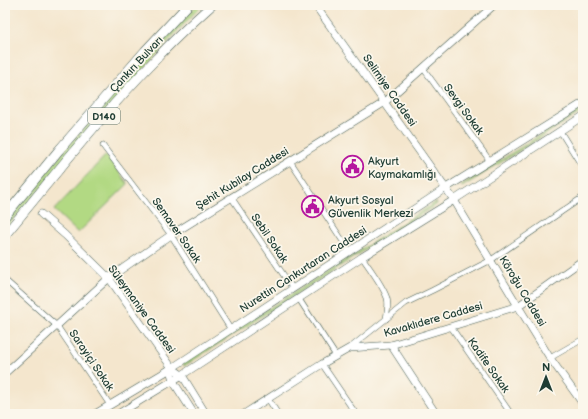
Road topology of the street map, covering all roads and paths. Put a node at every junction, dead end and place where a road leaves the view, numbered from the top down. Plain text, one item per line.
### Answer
1 (188, 5) edge
2 (212, 5) edge
3 (315, 5) edge
4 (494, 5) edge
5 (423, 68) junction
6 (385, 102) junction
7 (583, 102) edge
8 (583, 116) edge
9 (560, 131) junction
10 (103, 146) dead end
11 (290, 161) junction
12 (490, 161) junction
13 (583, 168) edge
14 (446, 188) junction
15 (231, 197) junction
16 (583, 197) edge
17 (454, 200) junction
18 (41, 214) dead end
19 (5, 216) edge
20 (5, 235) edge
21 (171, 235) junction
22 (350, 252) junction
23 (362, 257) junction
24 (491, 260) junction
25 (583, 260) edge
26 (109, 278) junction
27 (5, 280) edge
28 (293, 289) junction
29 (299, 299) junction
30 (518, 306) junction
31 (386, 320) junction
32 (57, 326) junction
33 (451, 327) junction
34 (231, 330) junction
35 (583, 339) edge
36 (391, 345) junction
37 (350, 348) junction
38 (336, 356) junction
39 (550, 358) junction
40 (322, 364) junction
41 (171, 369) junction
42 (5, 373) edge
43 (182, 375) junction
44 (173, 381) junction
45 (268, 399) junction
46 (583, 404) edge
47 (110, 405) junction
48 (95, 414) edge
49 (118, 414) edge
50 (194, 414) edge
51 (206, 414) edge
52 (244, 414) edge
53 (278, 414) edge
54 (356, 414) edge
55 (436, 414) edge
56 (511, 414) edge

1 - 19 highway, Çankırı Bulvarı / D140
2 - 20 highway, Çankırı Bulvarı / D140
3 - 6 street, Selimiye Caddesi
4 - 5 street, Şehit Kubilay Caddesi
5 - 6 street, Şehit Kubilay Caddesi
5 - 12 street, Sevgi Sokak
6 - 11 street, Şehit Kubilay Caddesi
6 - 14 street, Selimiye Caddesi
7 - 12 street, Nurettin Cankurtaran Caddesi
8 - 9 street, Nurettin Cankurtaran Caddesi
9 - 13 street
9 - 17 street, Nurettin Cankurtaran Caddesi
10 - 21 street, Semaver Sokak
11 - 15 street, Şehit Kubilay Caddesi
11 - 22 street
12 - 14 street, Nurettin Cankurtaran Caddesi
14 - 17 street, Köroğu Caddesi
14 - 22 street, Nurettin Cankurtaran Caddesi
15 - 21 street, Şehit Kubilay Caddesi
15 - 28 street, Sebil Sokak
16 - 24 street
17 - 23 street, Nurettin Cankurtaran Caddesi
17 - 24 street, Köroğu Caddesi
18 - 26 street, Süleymaniye Caddesi
21 - 26 street, Şehit Kubilay Caddesi
21 - 34 street, Semaver Sokak
22 - 28 street, Nurettin Cankurtaran Caddesi
23 - 29 street, Nurettin Cankurtaran Caddesi
23 - 31 street
24 - 30 street, Köroğu Caddesi
24 - 31 street
25 - 30 street, Kavaklıdere Caddesi
26 - 32 street, Şehit Kubilay Caddesi
26 - 41 street, Süleymaniye Caddesi
27 - 32 street, Sarayiçi Sokak
28 - 34 street, Nurettin Cankurtaran Caddesi
29 - 38 street
29 - 43 street, Nurettin Cankurtaran Caddesi
30 - 33 street, Kavaklıdere Caddesi
30 - 39 street, Köroğu Caddesi
31 - 37 street
32 - 42 street, Şehit Kubilay Caddesi
32 - 47 street, Sarayiçi Sokak
33 - 36 street, Kavaklıdere Caddesi
33 - 56 street, Kadife Sokak
34 - 41 street, Nurettin Cankurtaran Caddesi
35 - 39 street
36 - 37 street, Kavaklıdere Caddesi
36 - 55 street
37 - 38 street, Kavaklıdere Caddesi
38 - 40 street, Kavaklıdere Caddesi
39 - 46 street, Köroğu Caddesi
40 - 45 street, Kavaklıdere Caddesi
40 - 54 street
41 - 43 street
41 - 44 street
41 - 47 street, Nurettin Cankurtaran Caddesi
43 - 44 street, Nurettin Cankurtaran Caddesi
43 - 51 street
44 - 49 street, Nurettin Cankurtaran Caddesi
44 - 50 street
45 - 52 street, Kavaklıdere Caddesi
45 - 53 street
47 - 48 street, Nurettin Cankurtaran Caddesi

